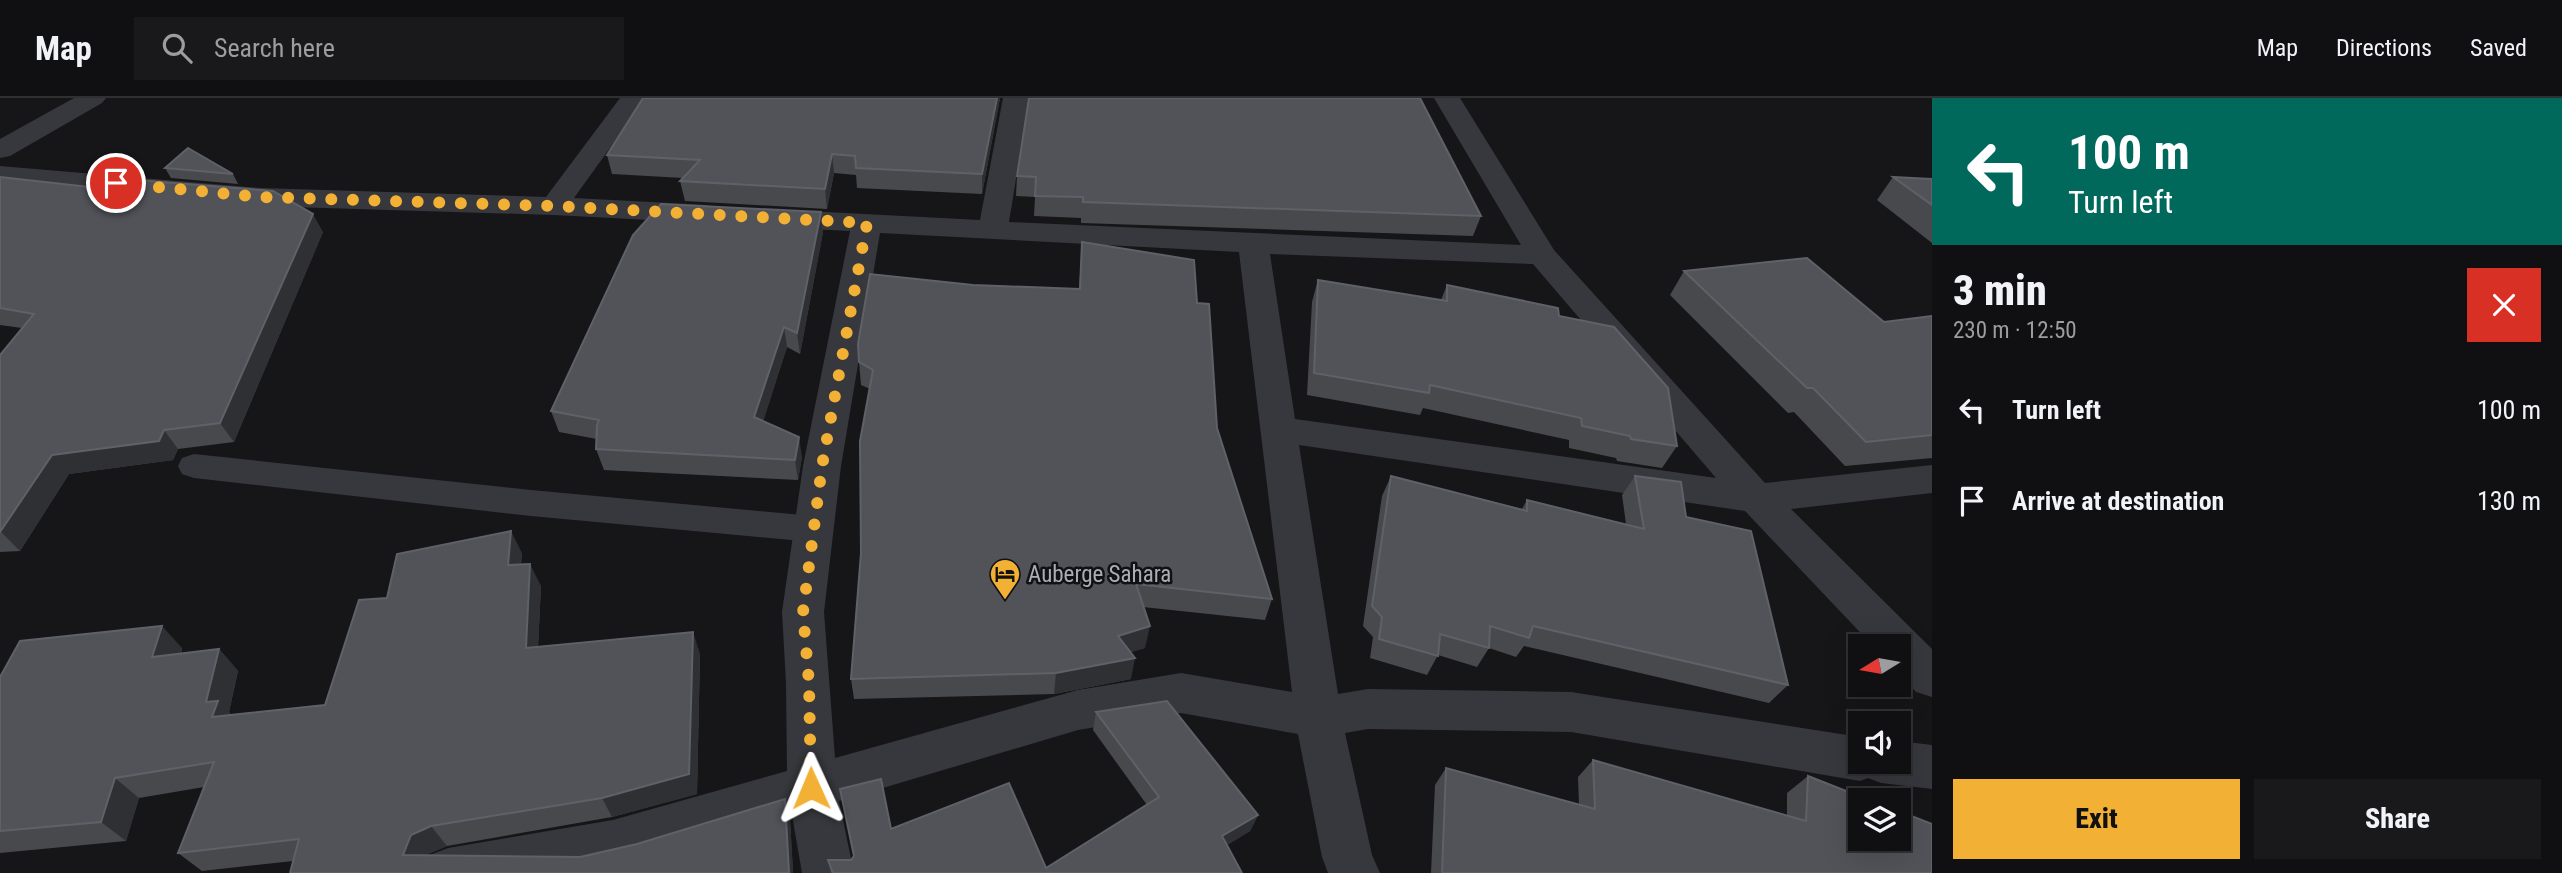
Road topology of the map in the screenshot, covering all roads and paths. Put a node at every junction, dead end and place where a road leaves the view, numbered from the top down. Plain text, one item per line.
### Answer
1 (93, 98) edge
2 (632, 98) edge
3 (1016, 98) edge
4 (1447, 98) edge
5 (0, 149) edge
6 (0, 174) edge
7 (554, 206) junction
8 (867, 223) junction
9 (993, 229) junction
10 (1253, 244) junction
11 (1542, 255) junction
12 (1278, 429) junction
13 (194, 466) dead end
14 (1932, 479) edge
15 (1756, 498) junction
16 (813, 529) junction
17 (1932, 678) edge
18 (1318, 717) junction
19 (1848, 757) edge
20 (1911, 765) edge
21 (1932, 768) edge
22 (811, 788) junction
23 (447, 873) edge
24 (828, 873) edge
25 (1354, 873) edge

1 - 5 street
2 - 7 street
3 - 9 street
4 - 11 street
6 - 7 street
7 - 8 street
8 - 9 street
8 - 16 street
9 - 10 street
10 - 11 street
10 - 12 street
11 - 15 street
12 - 15 street
12 - 18 street
13 - 16 lane
14 - 15 street
15 - 17 street
16 - 22 street
18 - 19 street
18 - 22 street
18 - 25 street
20 - 21 street
22 - 23 street
22 - 24 street

